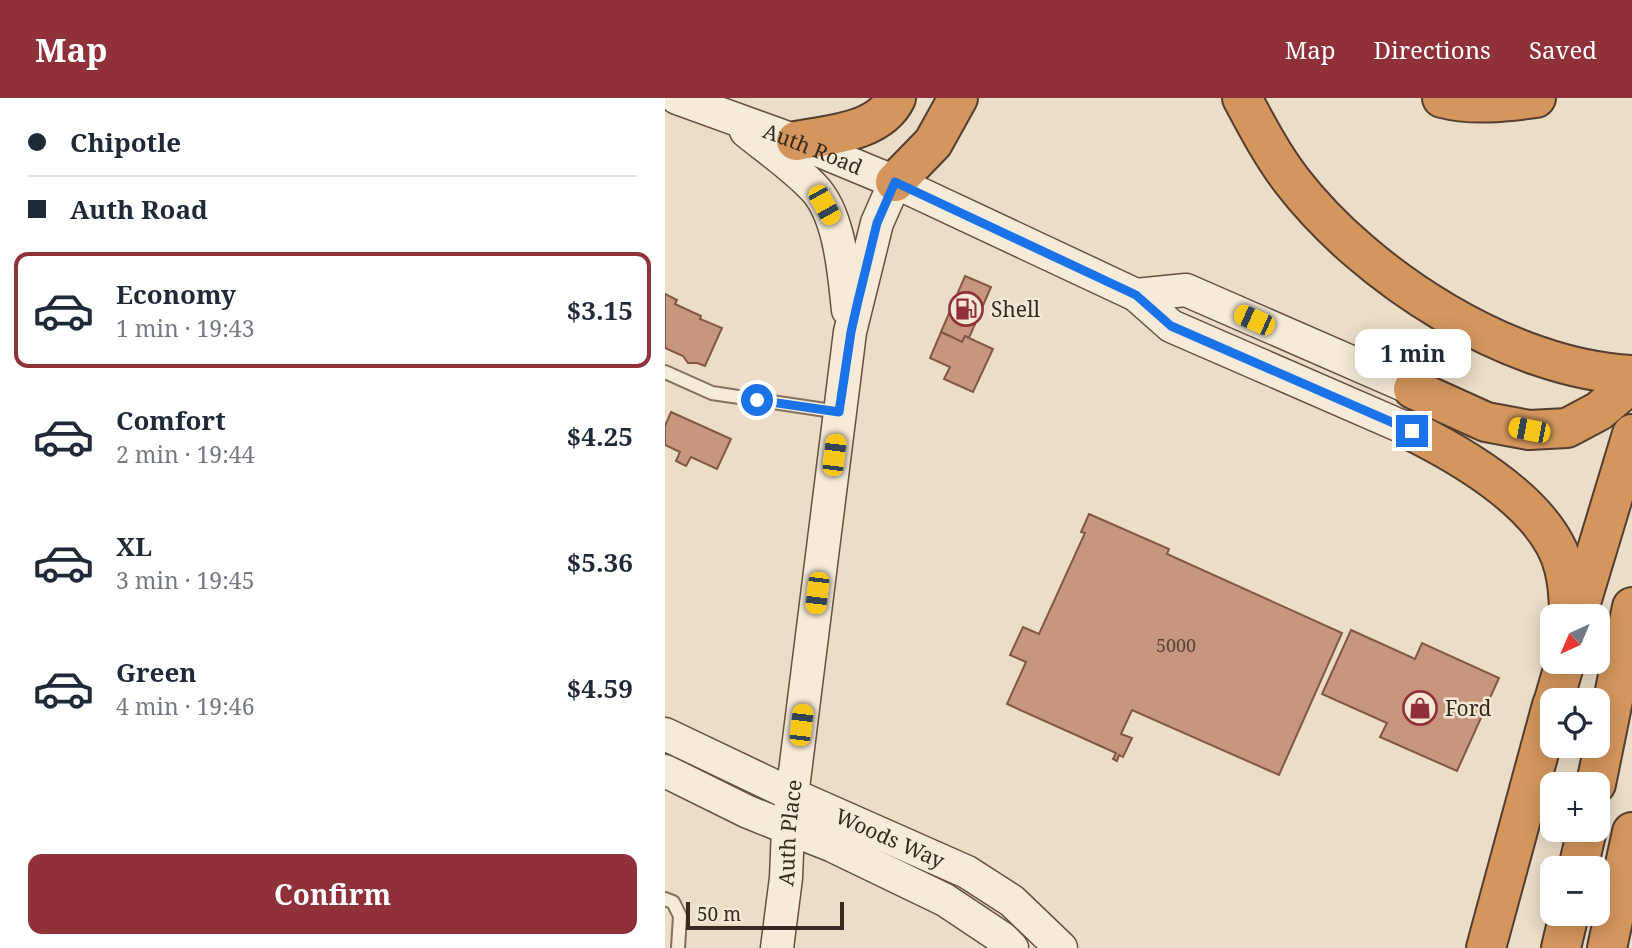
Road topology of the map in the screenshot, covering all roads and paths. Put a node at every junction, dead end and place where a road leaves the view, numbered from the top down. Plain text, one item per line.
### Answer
1 (677, 98) edge
2 (896, 98) edge
3 (918, 98) edge
4 (958, 98) edge
5 (1243, 98) edge
6 (1442, 98) edge
7 (1536, 98) edge
8 (731, 119) junction
9 (796, 141) junction
10 (895, 182) junction
11 (1136, 295) junction
12 (851, 332) junction
13 (665, 372) edge
14 (1632, 375) edge
15 (1632, 383) edge
16 (1413, 389) joint
17 (839, 412) junction
18 (1412, 431) joint
19 (1632, 434) edge
20 (1568, 604) edge
21 (1581, 604) edge
22 (1632, 607) edge
23 (665, 734) edge
24 (1540, 749) edge
25 (665, 771) edge
26 (1598, 772) edge
27 (793, 795) junction
28 (788, 828) junction
29 (1632, 832) edge
30 (1628, 859) edge
31 (665, 899) edge
32 (1566, 926) edge
33 (678, 948) edge
34 (776, 948) edge
35 (1012, 948) edge
36 (1061, 948) edge
37 (1486, 948) edge
38 (1561, 948) edge
39 (1607, 948) edge

1 - 8 street, Auth Road
2 - 9 highway
3 - 10 highway
4 - 10 highway
5 - 14 highway
6 - 7 highway
8 - 9 street, Auth Road
8 - 12 street
9 - 10 street, Auth Road
10 - 11 street, Auth Road
10 - 12 street, Auth Place
11 - 16 street
11 - 18 street, Auth Road
12 - 17 street, Auth Place
13 - 17 lane
15 - 16 highway
17 - 27 street, Auth Place
18 - 20 highway
19 - 21 highway
22 - 26 highway
23 - 27 street, Woods Way
24 - 37 highway
25 - 28 street, Woods Way
27 - 28 street, Auth Place
27 - 36 street, Woods Way
28 - 34 street, Auth Place
28 - 35 street, Woods Way
29 - 30 highway
30 - 39 highway
31 - 33 lane
32 - 38 highway

